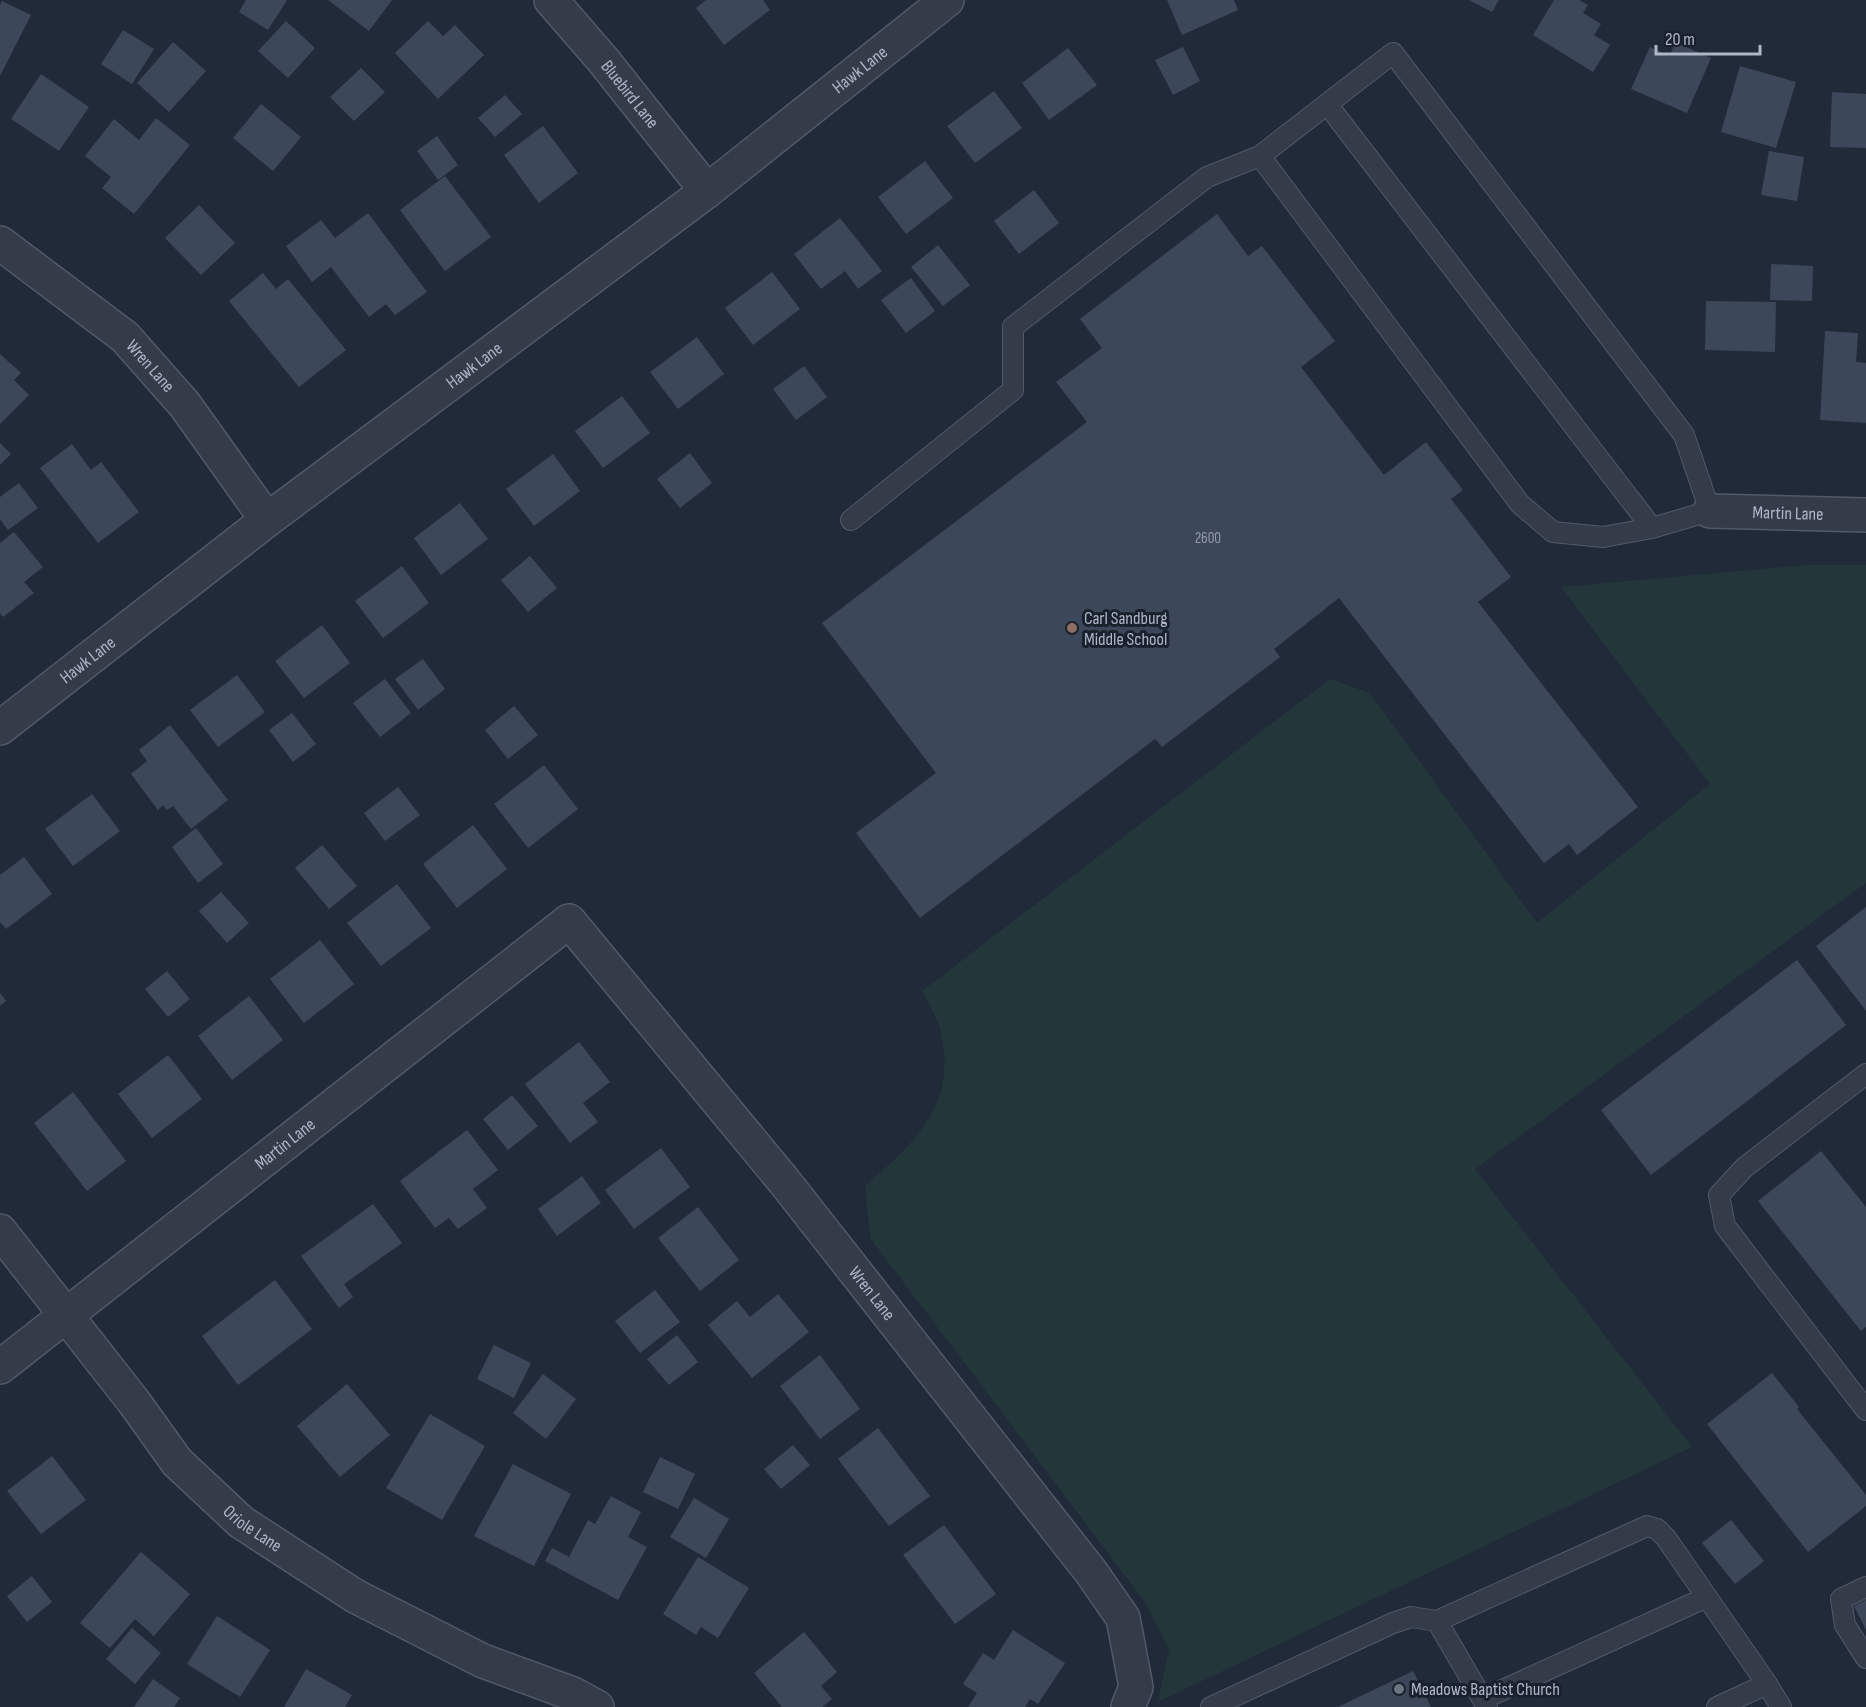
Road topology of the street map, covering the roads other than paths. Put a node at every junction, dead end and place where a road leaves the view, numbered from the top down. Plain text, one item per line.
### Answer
1 (551, 0) edge
2 (947, 0) edge
3 (1327, 104) junction
4 (1260, 156) junction
5 (707, 191) junction
6 (0, 243) edge
7 (1710, 512) junction
8 (1866, 515) edge
9 (267, 520) junction
10 (851, 520) dead end
11 (1652, 528) junction
12 (0, 728) edge
13 (569, 921) joint
14 (1866, 1074) edge
15 (0, 1231) edge
16 (66, 1316) junction
17 (0, 1367) edge
18 (1866, 1410) edge
19 (1866, 1587) edge
20 (1707, 1597) junction
21 (1437, 1621) junction
22 (1866, 1658) edge
23 (1767, 1684) junction
24 (1132, 1697) edge
25 (1485, 1703) edge
26 (597, 1707) edge
27 (1211, 1707) edge
28 (1717, 1707) edge
29 (1781, 1707) edge

1 - 5 street, Bluebird Lane
2 - 5 street, Hawk Lane
3 - 4 lane
3 - 7 lane
3 - 11 lane
4 - 10 lane
4 - 11 lane
5 - 9 street, Hawk Lane
6 - 9 street, Wren Lane
7 - 8 street, Martin Lane
7 - 11 lane
9 - 12 street, Hawk Lane
13 - 16 street, Martin Lane
13 - 24 street, Wren Lane
14 - 18 lane
15 - 16 street, Oriole Lane
16 - 17 street, Martin Lane
16 - 26 street, Oriole Lane
19 - 22 lane
20 - 21 lane
20 - 23 lane
20 - 25 lane
21 - 25 lane
21 - 27 lane
23 - 28 lane
23 - 29 lane

